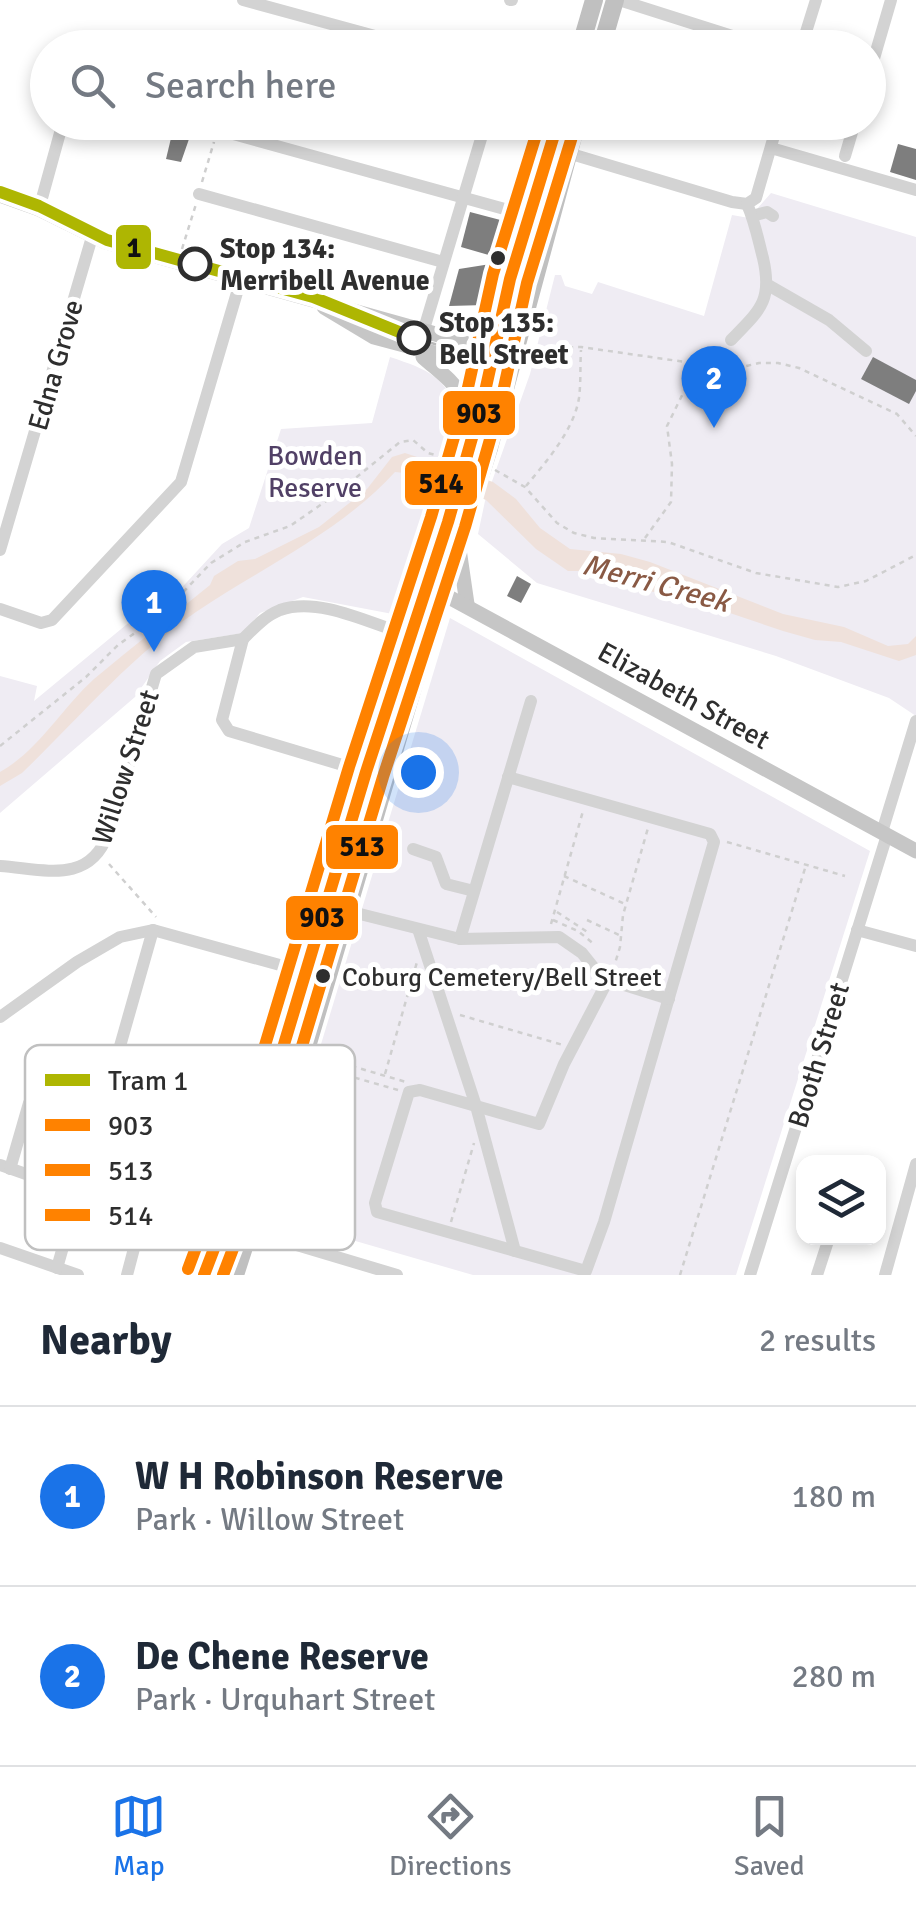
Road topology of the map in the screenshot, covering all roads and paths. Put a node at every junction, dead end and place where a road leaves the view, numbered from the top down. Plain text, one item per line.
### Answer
1 (243, 0) edge
2 (594, 0) edge
3 (617, 0) edge
4 (816, 0) edge
5 (891, 0) edge
6 (353, 30) edge
7 (585, 30) edge
8 (606, 30) edge
9 (713, 30) edge
10 (807, 30) edge
11 (882, 30) edge
12 (59, 140) edge
13 (255, 140) edge
14 (480, 140) edge
15 (553, 140) edge
16 (572, 140) edge
17 (773, 140) edge
18 (850, 140) edge
19 (771, 148) junction
20 (568, 154) junction
21 (845, 156) dead end
22 (916, 190) edge
23 (199, 194) dead end
24 (0, 195) edge
25 (463, 198) junction
26 (752, 206) junction
27 (39, 209) junction
28 (530, 216) junction
29 (773, 216) dead end
30 (92, 238) junction
31 (444, 262) junction
32 (510, 279) junction
33 (241, 280) junction
34 (533, 284) junction
35 (768, 285) junction
36 (307, 298) junction
37 (500, 316) junction
38 (432, 331) junction
39 (731, 340) joint
40 (581, 347) junction
41 (416, 350) junction
42 (866, 351) dead end
43 (514, 358) junction
44 (491, 359) junction
45 (705, 364) junction
46 (916, 436) edge
47 (477, 443) junction
48 (457, 460) dead end
49 (484, 467) dead end
50 (524, 487) junction
51 (463, 500) junction
52 (644, 539) junction
53 (459, 544) junction
54 (0, 550) edge
55 (916, 554) edge
56 (434, 589) junction
57 (467, 604) junction
58 (0, 609) edge
59 (408, 636) junction
60 (243, 639) junction
61 (532, 701) dead end
62 (916, 721) edge
63 (0, 746) edge
64 (366, 772) junction
65 (508, 777) junction
66 (386, 778) junction
67 (586, 799) junction
68 (651, 817) junction
69 (884, 833) junction
70 (713, 838) junction
71 (413, 849) dead end
72 (916, 851) edge
73 (109, 864) dead end
74 (806, 865) junction
75 (0, 866) edge
76 (564, 876) junction
77 (846, 876) dead end
78 (474, 892) junction
79 (626, 905) junction
80 (348, 910) junction
81 (554, 910) junction
82 (552, 919) junction
83 (587, 920) dead end
84 (155, 923) junction
85 (418, 928) junction
86 (857, 930) junction
87 (589, 933) dead end
88 (548, 935) junction
89 (620, 936) junction
90 (460, 938) junction
91 (594, 944) dead end
92 (916, 946) edge
93 (424, 949) junction
94 (308, 972) junction
95 (328, 978) junction
96 (608, 980) junction
97 (668, 999) junction
98 (443, 1010) junction
99 (0, 1017) edge
100 (120, 1045) edge
101 (285, 1045) edge
102 (307, 1045) edge
103 (574, 1048) junction
104 (355, 1067) edge
105 (384, 1076) junction
106 (355, 1077) edge
107 (411, 1092) junction
108 (476, 1106) junction
109 (25, 1114) edge
110 (480, 1122) junction
111 (916, 1164) edge
112 (5, 1167) edge
113 (448, 1232) junction
114 (826, 1245) edge
115 (0, 1248) edge
116 (134, 1250) edge
117 (213, 1250) edge
118 (244, 1250) edge
119 (312, 1250) edge
120 (515, 1251) junction
121 (66, 1272) edge
122 (204, 1274) edge
123 (235, 1274) edge
124 (127, 1275) edge
125 (397, 1275) edge
126 (680, 1275) edge
127 (750, 1275) edge
128 (818, 1275) edge
129 (885, 1275) edge

1 - 6 street
2 - 7 highway
3 - 8 highway
3 - 9 street
4 - 10 street
5 - 11 street
12 - 27 street
13 - 25 street
14 - 25 street
15 - 28 highway
16 - 20 highway
17 - 19 street
18 - 21 street
19 - 22 street
19 - 26 street
20 - 26 street
20 - 34 highway
23 - 31 street
24 - 27 main road
25 - 28 street
25 - 31 street
26 - 29 street
26 - 35 street
27 - 30 main road
28 - 32 highway
30 - 33 main road
30 - 54 street, Edna Grove
31 - 38 street
32 - 34 highway
32 - 37 highway
33 - 36 main road
33 - 58 street
34 - 43 highway
35 - 39 street
35 - 42 street
36 - 38 main road
36 - 41 main road
37 - 38 main road
37 - 44 highway
38 - 44 main road
39 - 45 path
40 - 43 path
40 - 45 path
40 - 50 path
41 - 44 main road
41 - 47 main road
43 - 44 main road
43 - 47 highway
44 - 47 highway
45 - 46 path
45 - 52 path
47 - 51 highway, bridge
48 - 63 path
49 - 50 path
50 - 52 path
51 - 53 highway
51 - 56 highway
52 - 55 path
53 - 56 highway
53 - 57 main road
56 - 57 main road, Elizabeth Street
56 - 59 highway
56 - 66 highway
57 - 69 main road, Elizabeth Street
59 - 60 street
59 - 64 highway
60 - 64 street
60 - 75 street, Willow Street
61 - 65 street
62 - 69 street, Booth Street
64 - 66 street
64 - 94 highway
65 - 67 street
65 - 78 street
66 - 80 highway
67 - 68 street
67 - 76 path
68 - 70 street
68 - 79 path
69 - 72 main road, Elizabeth Street
69 - 86 street, Booth Street
70 - 74 path
70 - 97 street
71 - 78 street
73 - 84 path
74 - 77 path
74 - 126 path
76 - 79 path
76 - 81 path
78 - 90 street
79 - 89 path
80 - 85 street
80 - 95 highway
81 - 82 path
81 - 87 path
82 - 88 path
82 - 91 path
83 - 89 path
84 - 94 street
84 - 99 street
84 - 100 street
85 - 90 street
85 - 93 street
86 - 92 street
86 - 127 street, Booth Street
88 - 90 street
88 - 96 street
89 - 96 path
93 - 98 street
93 - 105 path
94 - 95 street
94 - 101 highway
95 - 102 highway
96 - 97 street
96 - 103 street
97 - 120 street
98 - 103 path
98 - 108 street
103 - 108 street
104 - 105 path
105 - 107 path
106 - 107 path
107 - 108 street
107 - 113 street
108 - 110 street
109 - 112 street
110 - 113 path
110 - 120 street
111 - 129 street
113 - 120 street
114 - 128 street
115 - 121 street
116 - 124 street
117 - 122 highway
118 - 123 highway
119 - 125 street
122 - 123 highway

